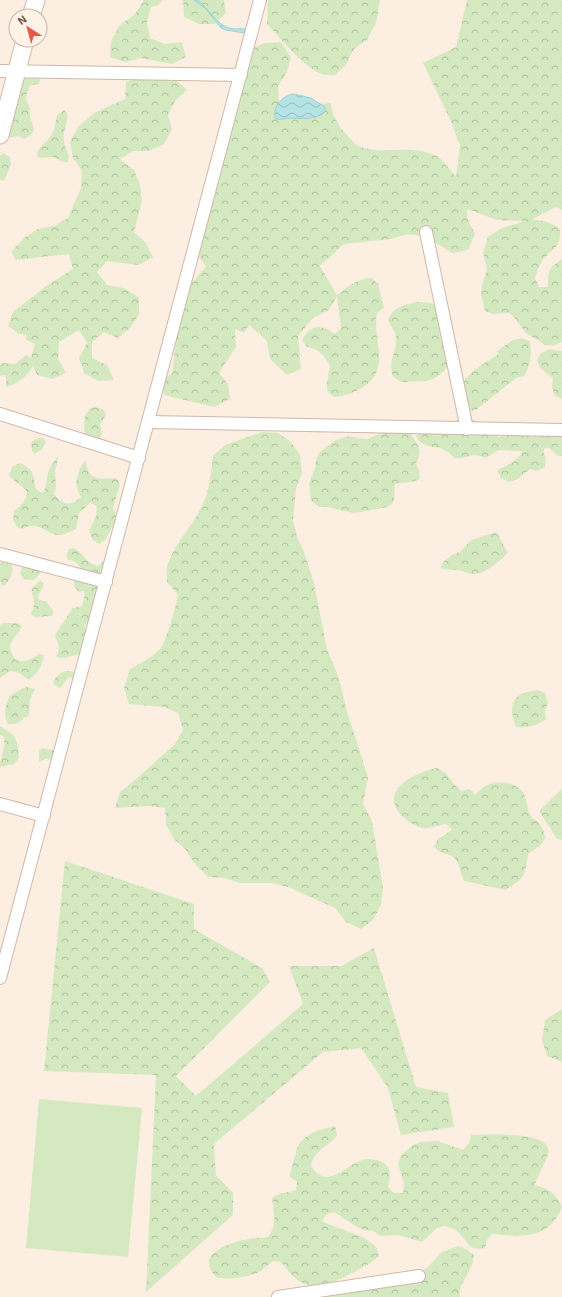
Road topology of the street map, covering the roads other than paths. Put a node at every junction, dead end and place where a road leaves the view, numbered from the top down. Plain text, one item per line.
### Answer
1 (260, 0) edge
2 (23, 48) edge
3 (0, 71) edge
4 (17, 71) junction
5 (241, 75) junction
6 (0, 135) edge
7 (426, 232) dead end
8 (0, 414) edge
9 (149, 422) junction
10 (467, 429) junction
11 (562, 430) edge
12 (139, 458) junction
13 (0, 554) edge
14 (106, 582) junction
15 (0, 804) edge
16 (44, 816) junction
17 (0, 978) edge
18 (420, 1276) dead end
19 (316, 1294) edge
20 (278, 1297) edge

1 - 5 street
2 - 4 main road
3 - 4 street
4 - 5 street
4 - 6 main road
5 - 9 street
7 - 10 street
8 - 12 street
9 - 10 street
9 - 12 street
10 - 11 street
12 - 14 street
13 - 14 street
14 - 16 street
15 - 16 street
16 - 17 street
18 - 19 street
19 - 20 street

